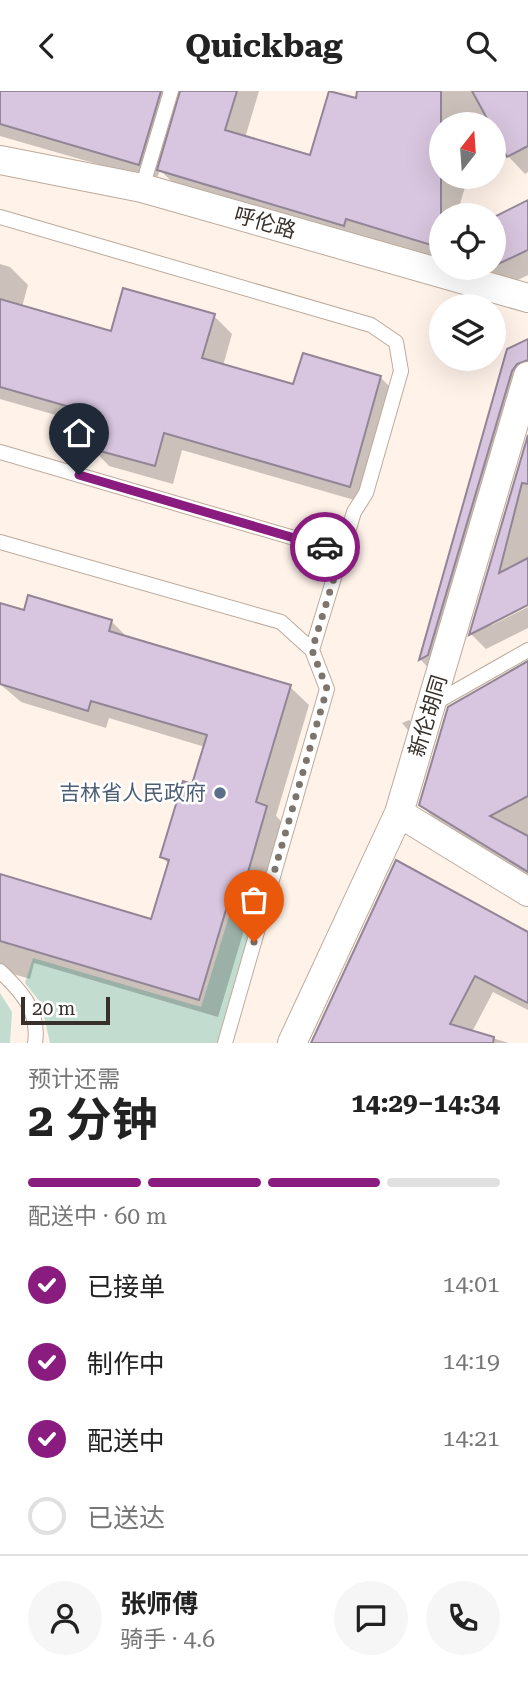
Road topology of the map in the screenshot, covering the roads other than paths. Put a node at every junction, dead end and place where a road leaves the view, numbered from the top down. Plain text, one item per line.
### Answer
1 (171, 91) edge
2 (0, 160) edge
3 (142, 188) junction
4 (0, 217) edge
5 (528, 298) edge
6 (528, 376) edge
7 (0, 452) edge
8 (0, 542) edge
9 (342, 552) junction
10 (312, 650) junction
11 (528, 650) edge
12 (432, 705) junction
13 (399, 813) junction
14 (528, 892) edge
15 (0, 971) edge
16 (35, 1043) edge
17 (225, 1043) edge
18 (292, 1043) edge

1 - 3 lane
2 - 3 street, 呼伦路
3 - 5 street, 呼伦路
4 - 9 lane
6 - 12 street, 新伦胡同
7 - 9 lane
8 - 10 lane
9 - 10 lane
10 - 17 lane
11 - 12 lane
12 - 13 street, 新伦胡同
13 - 14 street
13 - 18 street, 新伦胡同
15 - 16 lane

